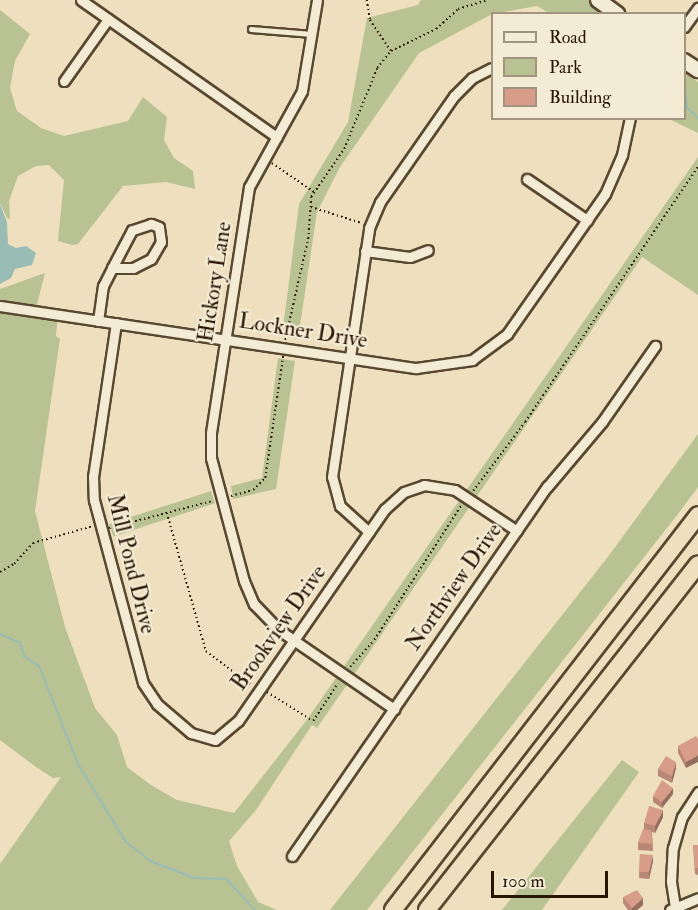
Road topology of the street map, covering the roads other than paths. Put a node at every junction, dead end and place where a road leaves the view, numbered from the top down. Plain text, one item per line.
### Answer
1 (81, 0) edge
2 (317, 0) edge
3 (598, 0) edge
4 (698, 8) edge
5 (614, 12) edge
6 (108, 19) junction
7 (686, 24) edge
8 (251, 29) dead end
9 (312, 34) junction
10 (491, 68) edge
11 (64, 81) dead end
12 (629, 120) edge
13 (277, 137) junction
14 (527, 179) dead end
15 (587, 220) junction
16 (428, 250) dead end
17 (365, 251) junction
18 (112, 268) junction
19 (0, 306) edge
20 (98, 321) junction
21 (116, 323) junction
22 (226, 339) junction
23 (655, 346) dead end
24 (348, 358) junction
25 (698, 515) edge
26 (517, 531) junction
27 (369, 532) junction
28 (698, 565) edge
29 (294, 640) junction
30 (393, 710) junction
31 (215, 740) joint
32 (698, 792) edge
33 (292, 856) dead end
34 (698, 898) edge
35 (672, 908) edge
36 (393, 910) edge
37 (427, 910) edge

1 - 6 street
2 - 9 street, Hickory Lane
3 - 5 street
4 - 7 street
6 - 11 street
6 - 13 street
8 - 9 lane
9 - 13 street, Hickory Lane
10 - 17 street
12 - 15 street, Lockner Drive
13 - 22 street, Hickory Lane
14 - 15 street
15 - 24 street, Lockner Drive
16 - 17 street
17 - 24 street
18 - 18 street
18 - 20 street
19 - 20 street, Lockner Drive
20 - 21 street, Lockner Drive
21 - 22 street, Lockner Drive
21 - 31 street, Mill Pond Drive
22 - 24 street, Lockner Drive
22 - 29 street, Hickory Lane
23 - 26 street, Northview Drive
24 - 27 street
25 - 36 highway
26 - 27 street, Brookview Drive
26 - 30 street, Northview Drive
27 - 29 street, Brookview Drive
28 - 37 highway
29 - 30 street, Hickory Lane
29 - 31 street, Brookview Drive
30 - 33 street, Northview Drive
32 - 35 street
34 - 35 street

